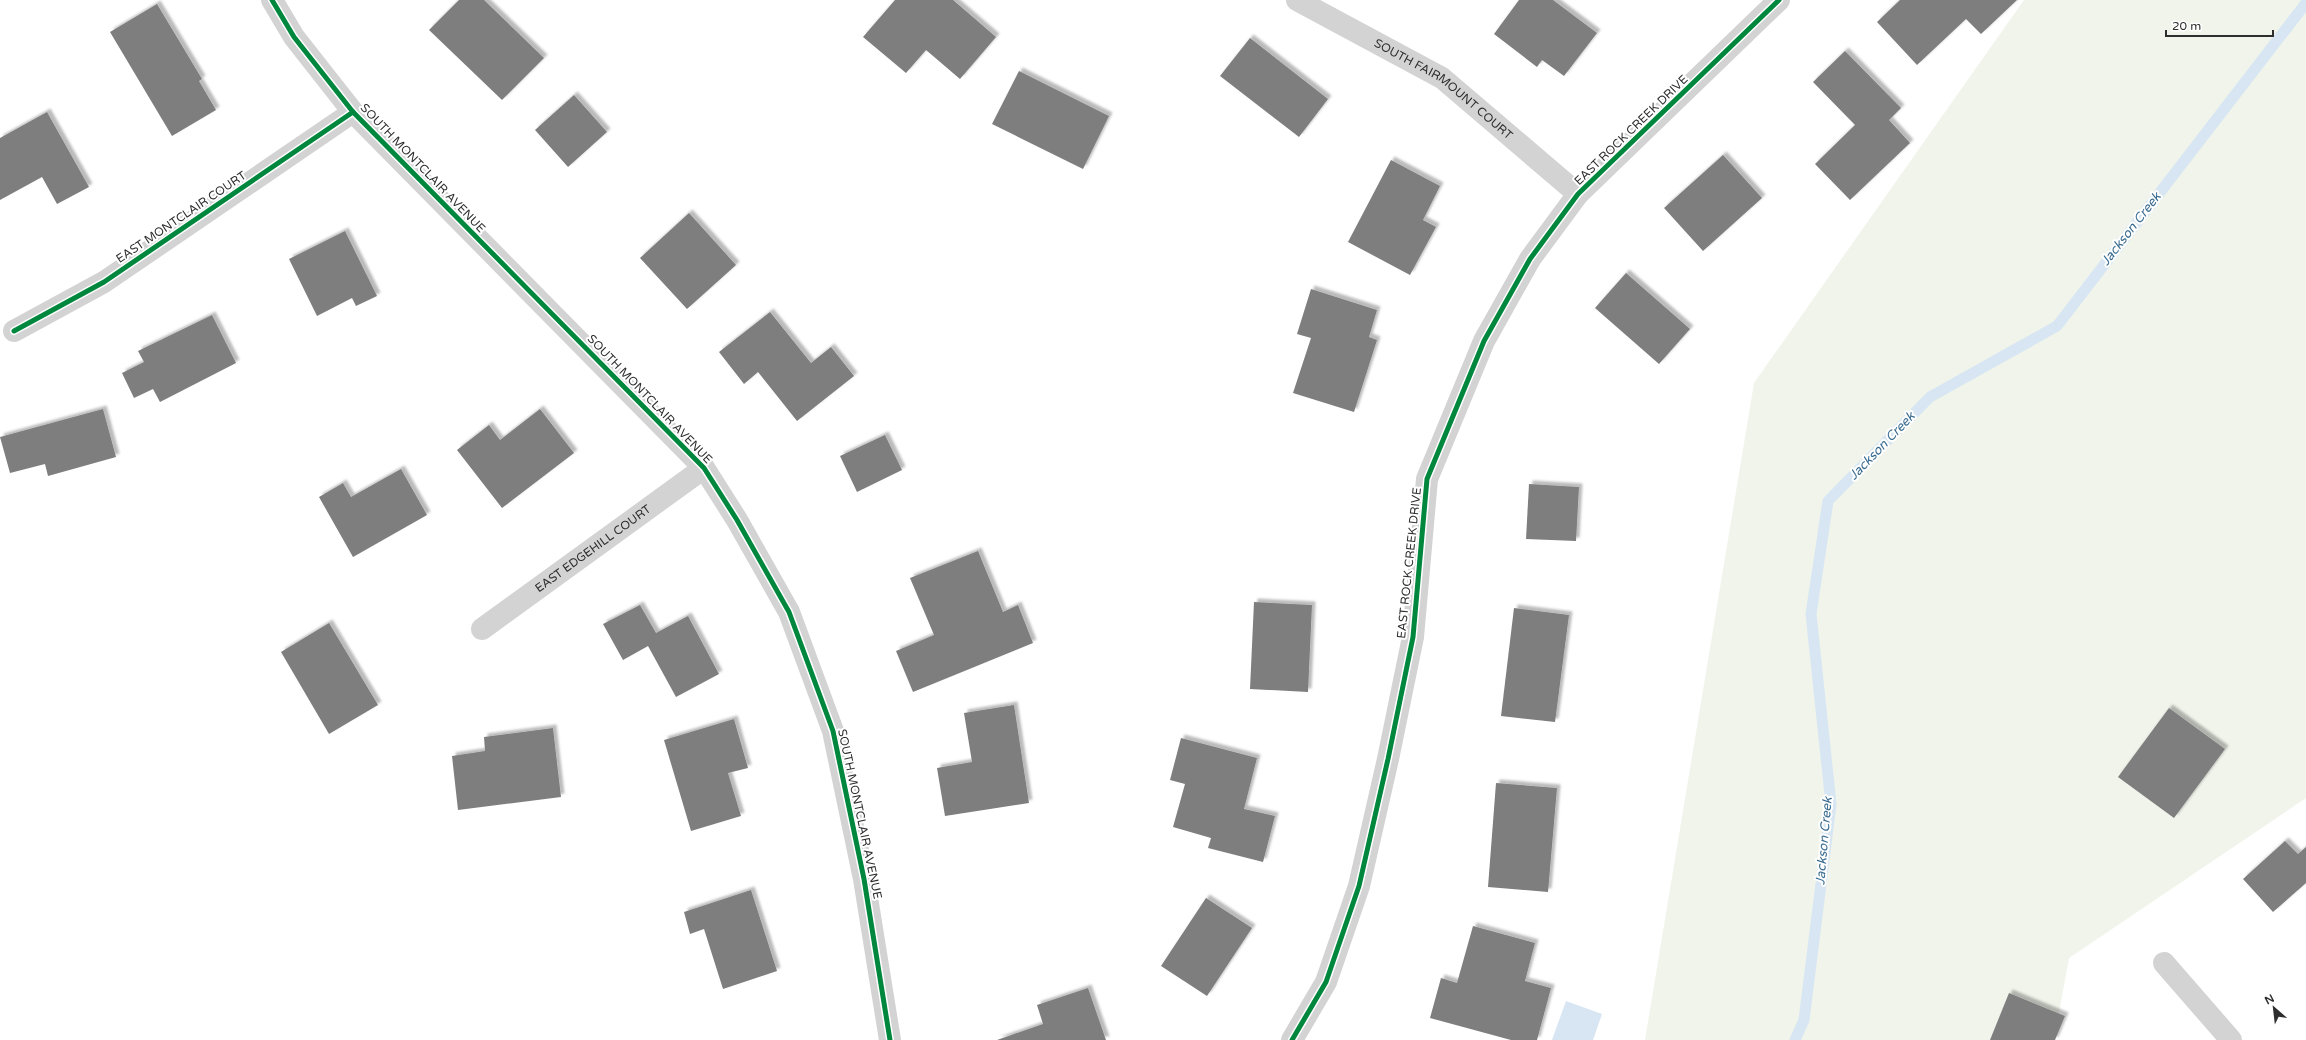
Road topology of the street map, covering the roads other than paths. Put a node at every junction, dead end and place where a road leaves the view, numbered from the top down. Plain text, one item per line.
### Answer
1 (272, 0) edge
2 (1297, 0) edge
3 (1779, 0) edge
4 (353, 112) junction
5 (1578, 194) junction
6 (14, 331) dead end
7 (704, 468) junction
8 (482, 629) dead end
9 (2164, 963) dead end
10 (890, 1040) edge
11 (1292, 1040) edge
12 (2231, 1040) edge

1 - 4 street, SOUTH MONTCLAIR AVENUE
2 - 5 street, SOUTH FAIRMOUNT COURT
3 - 5 street, EAST ROCK CREEK DRIVE
4 - 6 street, EAST MONTCLAIR COURT
4 - 7 street, SOUTH MONTCLAIR AVENUE
5 - 11 street, EAST ROCK CREEK DRIVE
7 - 8 street, EAST EDGEHILL COURT
7 - 10 street, SOUTH MONTCLAIR AVENUE
9 - 12 street

